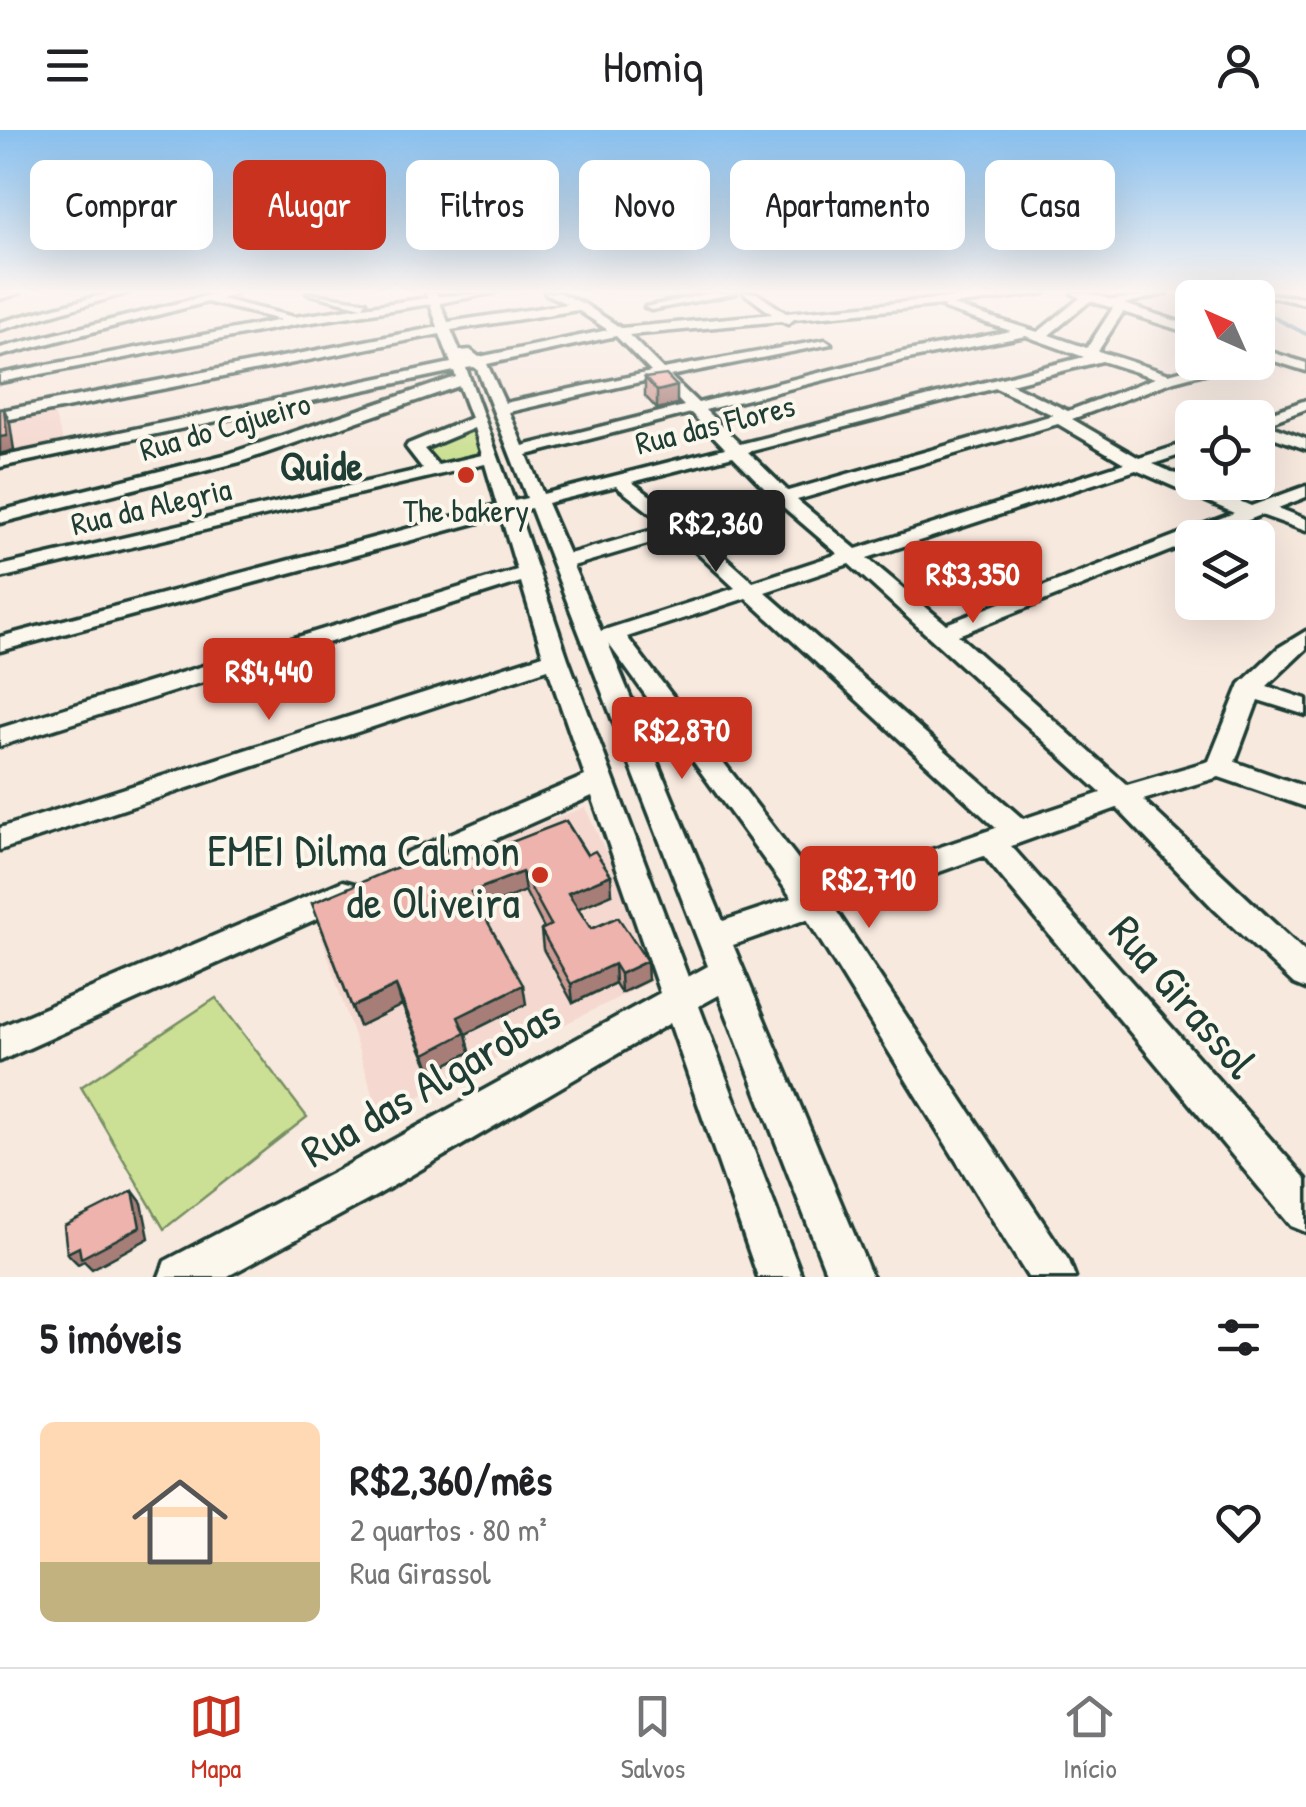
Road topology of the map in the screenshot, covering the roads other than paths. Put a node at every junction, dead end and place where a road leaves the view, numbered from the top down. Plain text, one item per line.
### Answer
1 (162, 347) edge
2 (454, 347) edge
3 (468, 347) edge
4 (495, 347) edge
5 (635, 347) edge
6 (790, 347) edge
7 (828, 347) edge
8 (973, 347) edge
9 (1065, 347) edge
10 (1098, 347) edge
11 (456, 351) junction
12 (1094, 357) junction
13 (1275, 358) edge
14 (709, 365) junction
15 (1306, 367) edge
16 (858, 368) junction
17 (663, 373) junction
18 (1175, 376) edge
19 (0, 378) edge
20 (1169, 378) junction
21 (996, 383) junction
22 (762, 392) junction
23 (1306, 404) edge
24 (697, 409) junction
25 (489, 414) junction
26 (0, 416) edge
27 (1063, 417) junction
28 (1275, 418) edge
29 (69, 425) junction
30 (1275, 432) edge
31 (1306, 444) edge
32 (737, 450) junction
33 (1175, 453) edge
34 (504, 455) junction
35 (0, 462) edge
36 (1140, 466) junction
37 (434, 472) junction
38 (618, 480) junction
39 (1306, 491) edge
40 (539, 500) junction
41 (786, 500) junction
42 (506, 509) junction
43 (1258, 512) junction
44 (0, 517) edge
45 (1306, 525) edge
46 (682, 529) junction
47 (855, 559) junction
48 (562, 563) junction
49 (0, 572) edge
50 (526, 574) junction
51 (750, 591) junction
52 (943, 634) junction
53 (603, 637) junction
54 (1306, 638) edge
55 (0, 644) edge
56 (556, 660) junction
57 (1249, 690) junction
58 (1306, 707) edge
59 (0, 737) edge
60 (1220, 766) junction
61 (602, 780) junction
62 (1122, 796) junction
63 (1306, 797) edge
64 (1005, 838) junction
65 (0, 840) edge
66 (815, 905) junction
67 (720, 955) junction
68 (1306, 974) edge
69 (680, 997) junction
70 (0, 1044) edge
71 (1306, 1211) edge
72 (181, 1277) edge
73 (780, 1277) edge
74 (850, 1277) edge
75 (1052, 1277) edge

1 - 19 street
2 - 11 street
3 - 11 street
4 - 11 street
5 - 17 street
6 - 14 street
7 - 16 street
8 - 16 street, Rua da Alegria
9 - 12 street
10 - 12 street
11 - 25 street
11 - 29 street
11 - 29 street
11 - 44 street, Rua do Cajueiro
12 - 20 street
12 - 21 street, Rua das Flores
13 - 15 street
14 - 17 street
14 - 22 street
16 - 22 street, Rua da Alegria
17 - 24 street
17 - 25 street
18 - 20 street
20 - 27 street
21 - 27 street
21 - 32 street, Rua das Flores
22 - 24 street, Rua da Alegria
23 - 28 street
24 - 32 street
24 - 34 street, Rua da Alegria
25 - 34 street
25 - 37 street
26 - 29 street
27 - 36 street
27 - 41 street
29 - 35 street
30 - 31 street
32 - 38 street, Rua das Flores
32 - 41 street
33 - 36 street
34 - 37 street, Rua da Alegria
34 - 40 street
34 - 42 street
36 - 43 street
36 - 47 street
37 - 49 street, Rua da Alegria
38 - 40 street, Rua das Flores
38 - 46 street, Rua Girassol
39 - 43 street
40 - 42 street, Rua das Flores
40 - 48 street
41 - 46 street
41 - 47 street
42 - 50 street
42 - 55 street, Rua das Flores
43 - 45 street
43 - 52 street
46 - 48 street
46 - 51 street, Rua Girassol
47 - 51 street
47 - 52 street
48 - 53 street
50 - 56 street
50 - 59 street
51 - 53 street
51 - 64 street, Rua Girassol
52 - 62 street
53 - 66 street
53 - 67 street
54 - 57 street
56 - 61 street
56 - 65 street
57 - 58 street
57 - 60 street
60 - 62 street, Rua das Algarobas
60 - 63 street
61 - 69 street
61 - 70 street
62 - 64 street, Rua das Algarobas
62 - 68 street
64 - 66 street, Rua das Algarobas
64 - 71 street, Rua Girassol
66 - 67 street, Rua das Algarobas
66 - 75 street
67 - 69 street, Rua das Algarobas
67 - 74 street
69 - 72 street, Rua das Algarobas
69 - 73 street

